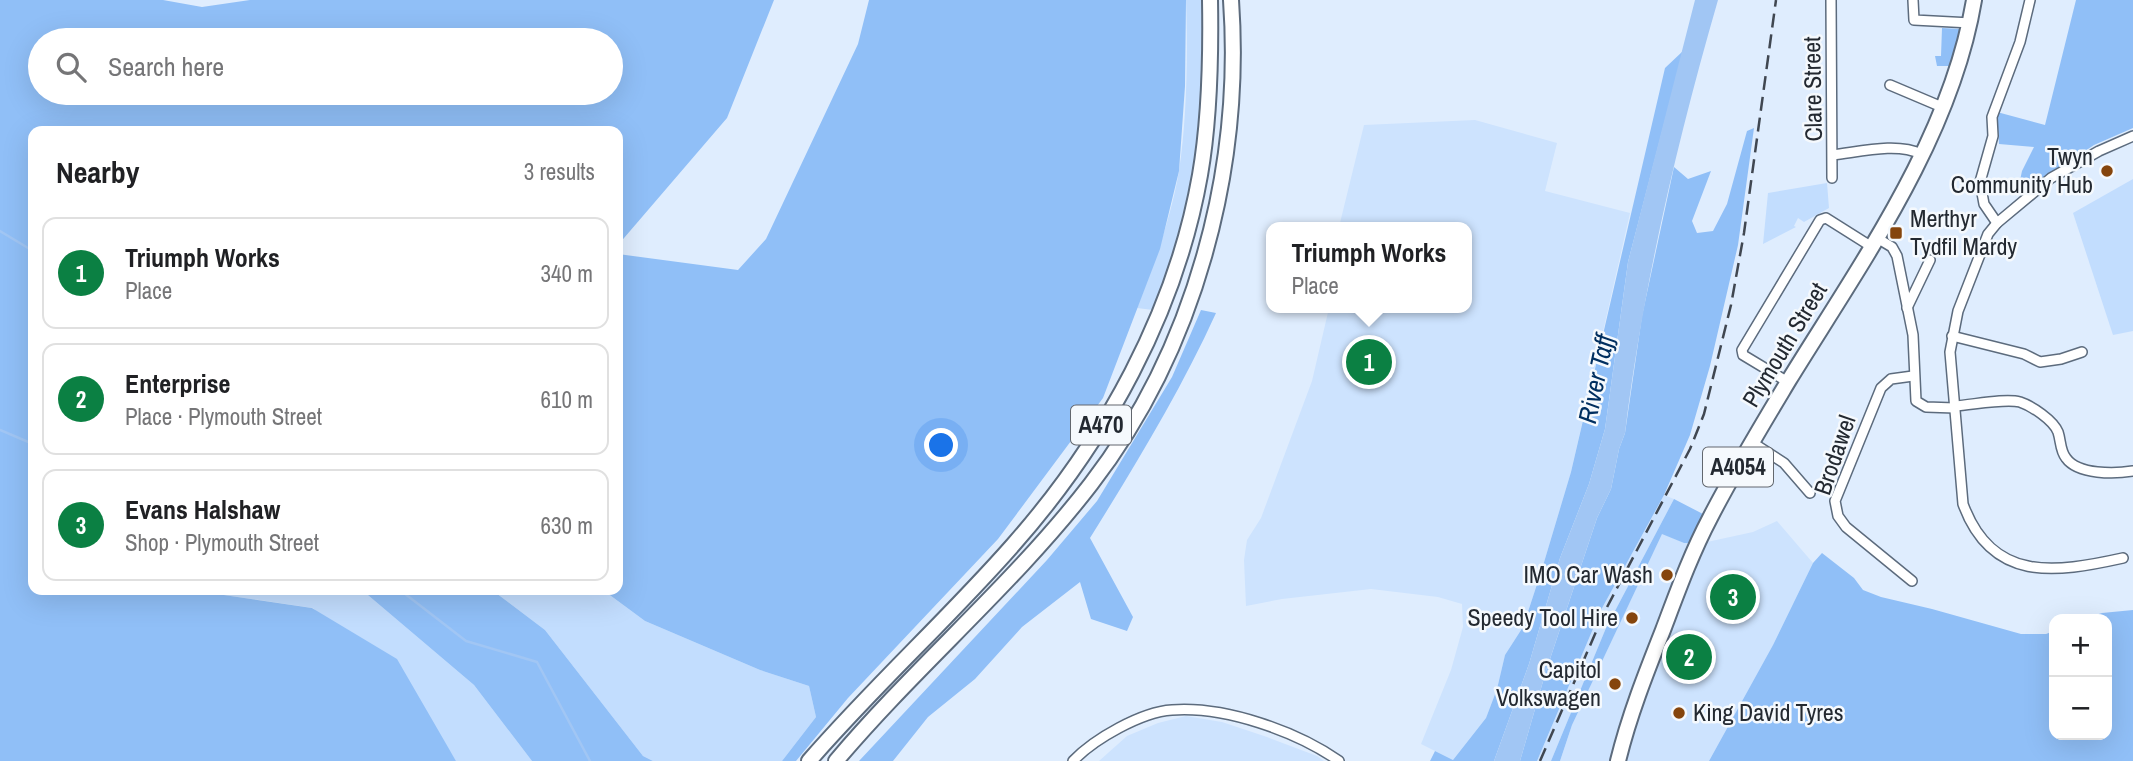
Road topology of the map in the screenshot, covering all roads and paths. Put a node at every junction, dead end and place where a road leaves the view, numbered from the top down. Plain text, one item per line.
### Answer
1 (1210, 0) edge
2 (1231, 0) edge
3 (1831, 0) edge
4 (1913, 0) edge
5 (1974, 0) edge
6 (2030, 0) edge
7 (1970, 23) junction
8 (1890, 85) dead end
9 (1942, 107) junction
10 (2133, 136) edge
11 (1921, 154) junction
12 (1833, 155) junction
13 (1832, 177) dead end
14 (1997, 223) junction
15 (1875, 242) junction
16 (1930, 260) dead end
17 (1907, 308) junction
18 (1952, 336) junction
19 (2082, 352) dead end
20 (1913, 376) junction
21 (1788, 382) junction
22 (1955, 407) junction
23 (1753, 443) junction
24 (2133, 471) edge
25 (1810, 493) dead end
26 (2123, 558) dead end
27 (1912, 581) dead end
28 (809, 761) edge
29 (836, 761) edge
30 (1073, 761) edge
31 (1339, 761) edge
32 (1618, 761) edge

1 - 28 main road, A470
2 - 29 main road, A470
3 - 12 street, Clare Street
4 - 7 street
5 - 7 main road, Plymouth Street / A4054
6 - 14 street
7 - 9 main road, Plymouth Street / A4054
8 - 9 street
9 - 11 main road, Plymouth Street / A4054
10 - 14 street
11 - 12 street
11 - 15 main road, Plymouth Street / A4054
12 - 13 street, Clare Street
14 - 18 street
15 - 17 street
15 - 21 main road, Plymouth Street / A4054
15 - 21 street
16 - 17 street
17 - 20 street
18 - 19 street
18 - 22 street
20 - 22 street
20 - 27 street, Brodawel
21 - 23 main road, Plymouth Street / A4054
22 - 24 street
22 - 26 street
23 - 25 street
23 - 32 main road, Plymouth Street / A4054
30 - 31 street

